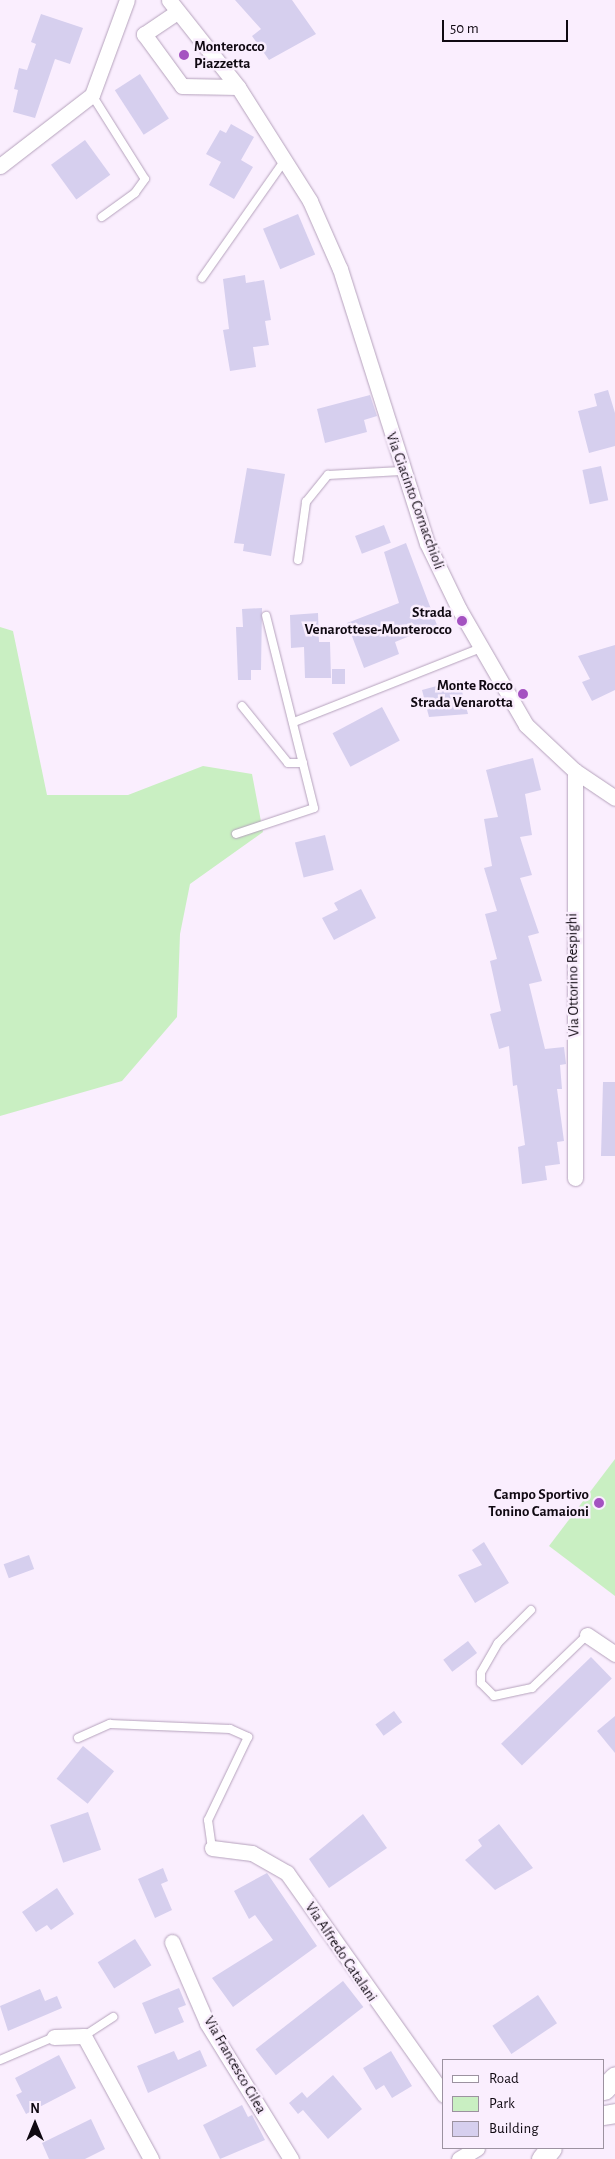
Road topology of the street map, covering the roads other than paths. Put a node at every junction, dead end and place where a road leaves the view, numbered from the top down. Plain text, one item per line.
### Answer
1 (127, 0) edge
2 (173, 6) edge
3 (238, 87) junction
4 (92, 95) junction
5 (285, 160) junction
6 (0, 166) edge
7 (102, 217) dead end
8 (202, 278) dead end
9 (401, 470) junction
10 (298, 560) dead end
11 (266, 616) dead end
12 (481, 648) junction
13 (242, 706) dead end
14 (294, 722) junction
15 (303, 764) junction
16 (575, 771) junction
17 (615, 798) edge
18 (236, 834) dead end
19 (575, 1178) dead end
20 (531, 1610) dead end
21 (587, 1635) joint
22 (615, 1654) edge
23 (78, 1738) dead end
24 (212, 1848) joint
25 (172, 1942) dead end
26 (113, 2017) dead end
27 (54, 2036) joint
28 (84, 2036) junction
29 (0, 2060) edge
30 (615, 2077) edge
31 (605, 2088) edge
32 (442, 2093) edge
33 (605, 2116) edge
34 (615, 2124) edge
35 (475, 2149) edge
36 (550, 2149) edge
37 (151, 2159) edge
38 (291, 2159) edge
39 (458, 2159) edge
40 (542, 2159) edge

1 - 4 street
2 - 3 street, Via Giacinto Cornacchioli
2 - 3 street
3 - 5 street, Via Giacinto Cornacchioli
4 - 6 street
4 - 7 lane
5 - 8 lane
5 - 9 street, Via Giacinto Cornacchioli
9 - 10 lane
9 - 12 street, Via Giacinto Cornacchioli
11 - 14 lane
12 - 14 lane
12 - 16 street, Via Giacinto Cornacchioli
13 - 15 lane
14 - 15 lane
15 - 18 lane
16 - 17 street, Via Giacinto Cornacchioli
16 - 19 street, Via Ottorino Respighi
20 - 21 lane
21 - 22 street
23 - 24 lane
24 - 32 street, Via Alfredo Catalani
25 - 38 street, Via Francesco Cilea
26 - 28 lane
27 - 28 street
27 - 29 lane
28 - 37 street
30 - 31 main road
33 - 34 street
35 - 39 street
36 - 40 main road

